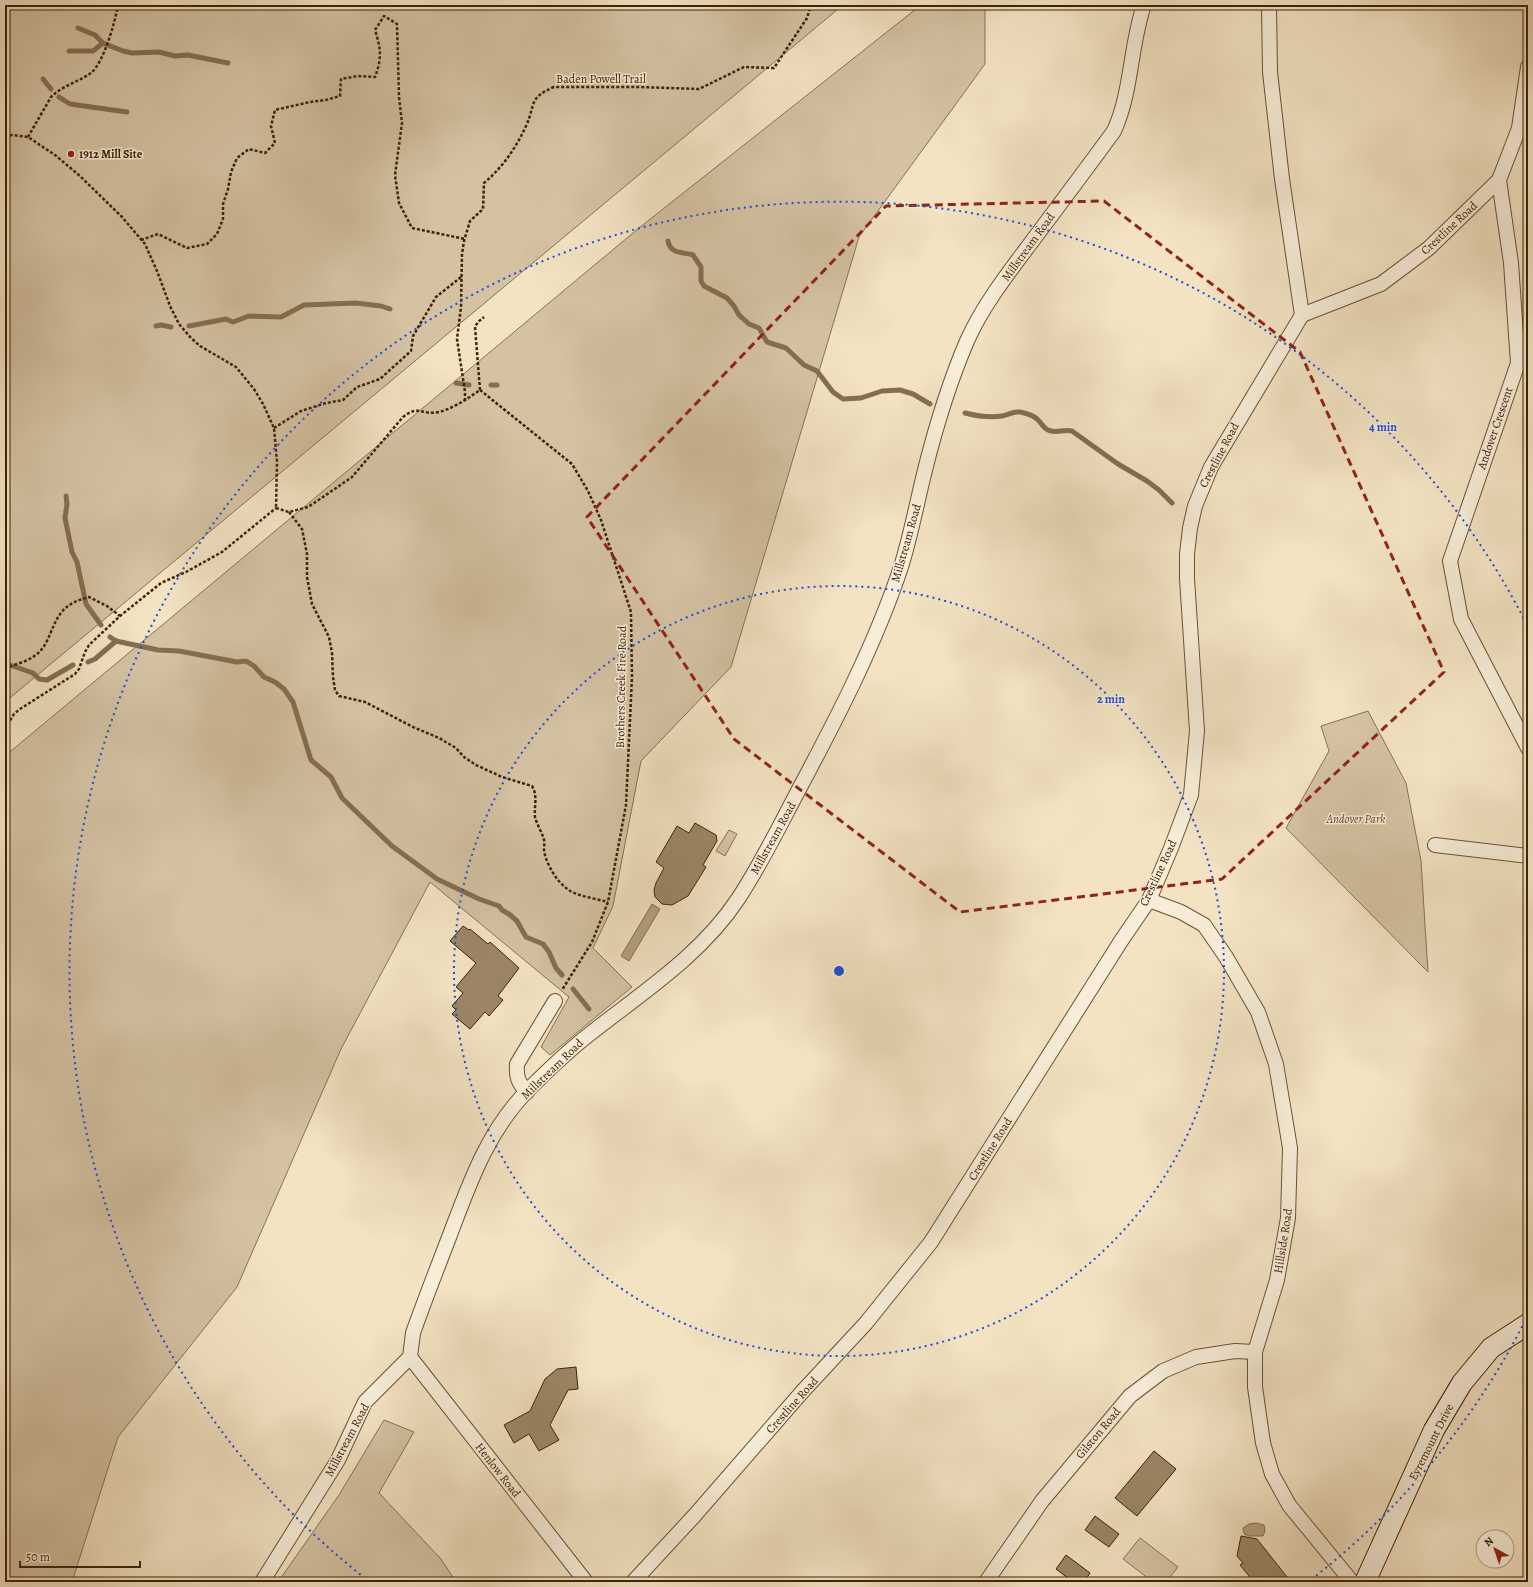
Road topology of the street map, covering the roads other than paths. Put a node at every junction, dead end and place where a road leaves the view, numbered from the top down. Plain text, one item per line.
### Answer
1 (1144, 5) edge
2 (1269, 5) edge
3 (1528, 67) edge
4 (1499, 180) junction
5 (1302, 315) junction
6 (1528, 748) edge
7 (1435, 845) dead end
8 (1528, 856) edge
9 (1149, 900) junction
10 (555, 1001) road end
11 (527, 1092) junction
12 (1528, 1324) edge
13 (1255, 1352) junction
14 (410, 1357) junction
15 (262, 1582) edge
16 (586, 1582) edge
17 (633, 1582) edge
18 (986, 1582) edge
19 (1352, 1582) edge
20 (1365, 1582) edge

1 - 11 street, Millstream Road
2 - 5 street
3 - 4 street, Andover Crescent
4 - 5 street, Crestline Road
4 - 6 street, Andover Crescent
5 - 9 street, Crestline Road
7 - 8 street
9 - 13 street, Hillside Road
9 - 17 street, Crestline Road
10 - 11 street
11 - 14 street, Millstream Road
12 - 20 street, Eyremount Drive
13 - 18 street, Gilston Road
13 - 19 street, Hillside Road
14 - 15 street, Millstream Road
14 - 16 street, Henlow Road

